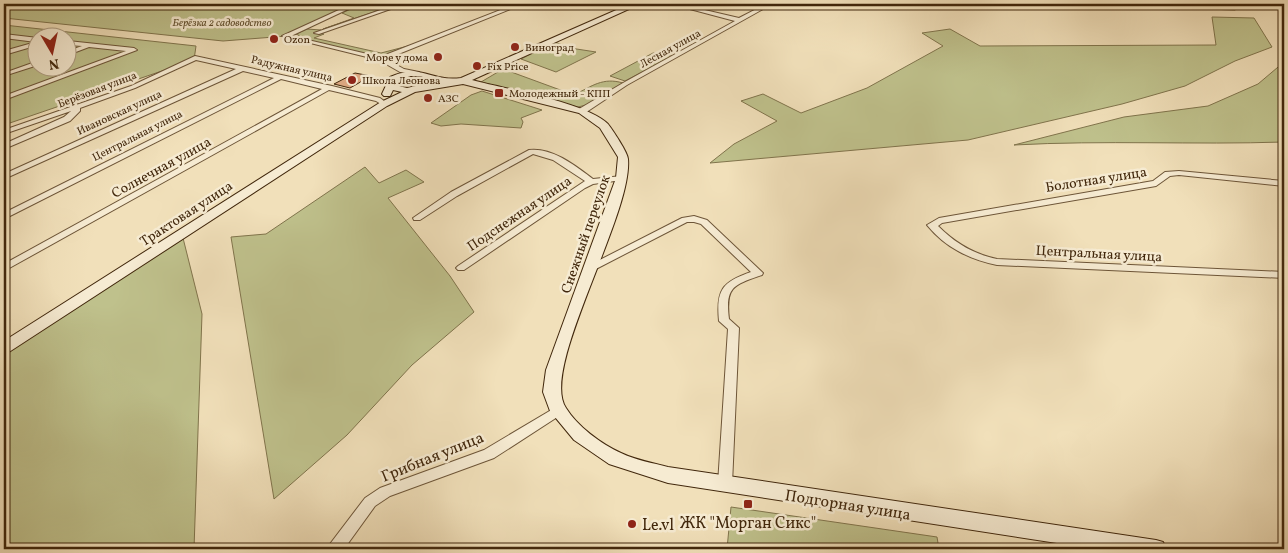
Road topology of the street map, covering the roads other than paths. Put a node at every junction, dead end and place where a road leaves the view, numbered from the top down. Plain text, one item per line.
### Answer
1 (356, 4) edge
2 (402, 4) edge
3 (520, 4) edge
4 (636, 4) edge
5 (673, 4) edge
6 (769, 4) edge
7 (740, 20) junction
8 (317, 33) dead end
9 (4, 36) edge
10 (28, 40) edge
11 (78, 44) edge
12 (28, 45) edge
13 (92, 46) junction
14 (78, 50) edge
15 (4, 53) edge
16 (195, 58) joint
17 (381, 59) junction
18 (28, 66) edge
19 (243, 68) junction
20 (394, 68) junction
21 (10, 72) dead end
22 (417, 73) junction
23 (282, 76) junction
24 (431, 78) junction
25 (463, 81) junction
26 (449, 82) junction
27 (390, 84) junction
28 (330, 87) junction
29 (419, 89) junction
30 (4, 98) edge
31 (384, 104) junction
32 (78, 108) junction
33 (582, 111) junction
34 (4, 132) edge
35 (4, 147) edge
36 (4, 178) edge
37 (622, 178) junction
38 (590, 182) junction
39 (1284, 184) edge
40 (4, 216) edge
41 (417, 218) dead end
42 (939, 221) joint
43 (4, 268) edge
44 (462, 268) dead end
45 (589, 269) junction
46 (1284, 275) edge
47 (4, 348) edge
48 (558, 412) junction
49 (725, 484) junction
50 (335, 549) edge
51 (1156, 549) edge

1 - 17 street
2 - 8 street
3 - 17 street
4 - 25 street
5 - 7 street
6 - 7 street, Лесная улица
7 - 33 street, Лесная улица
9 - 10 street
11 - 13 street
12 - 15 street
13 - 14 street
13 - 30 street
16 - 19 street, Радужная улица
16 - 32 street, Берёзовая улица
17 - 20 street
18 - 21 street
19 - 23 street, Радужная улица
19 - 36 street, Ивановская улица
20 - 22 street
20 - 27 street
22 - 24 street
22 - 27 street
23 - 28 street, Радужная улица
23 - 40 street, Центральная улица
24 - 26 street
24 - 29 street
25 - 26 street
25 - 33 street, Снежный переулок
26 - 29 street
27 - 29 street
27 - 31 street
28 - 31 street, Радужная улица
28 - 43 street, Солнечная улица
29 - 31 street, Трактовая улица
31 - 47 street, Трактовая улица
32 - 34 street, Берёзовая улица
32 - 35 street
33 - 37 street, Снежный переулок
37 - 38 street, Подснежная улица
37 - 45 street, Снежный переулок
38 - 41 street
38 - 44 street, Подснежная улица
39 - 42 street, Болотная улица
42 - 46 street, Центральная улица
45 - 48 street, Снежный переулок
45 - 49 street
48 - 49 street, Подгорная улица
48 - 50 street, Грибная улица
49 - 51 street, Подгорная улица

